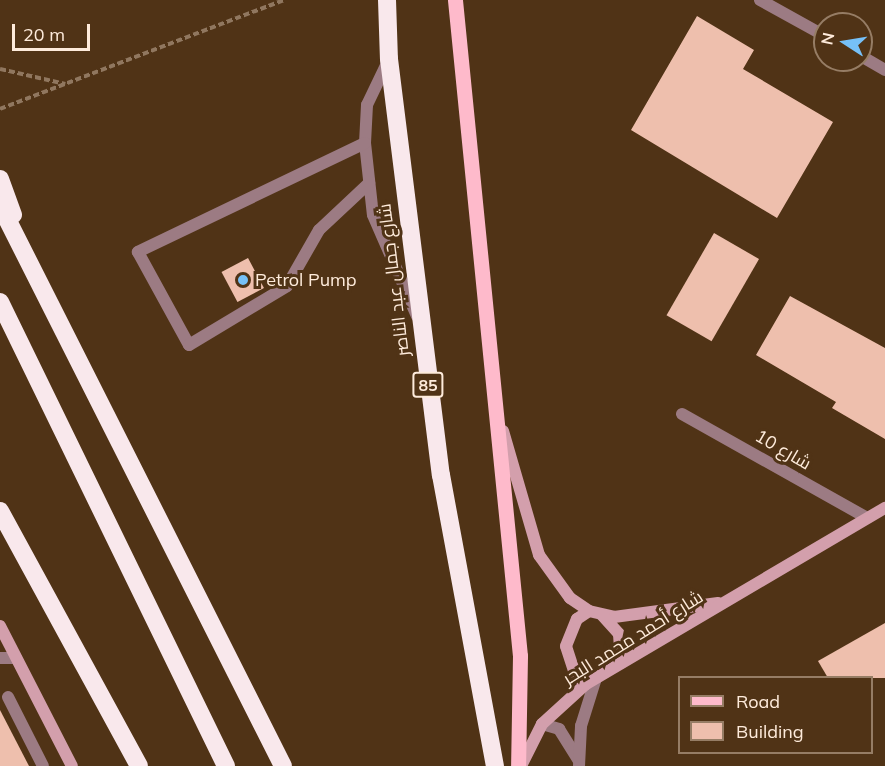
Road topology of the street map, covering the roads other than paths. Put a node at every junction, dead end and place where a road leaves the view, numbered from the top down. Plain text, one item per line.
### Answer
1 (387, 0) edge
2 (455, 0) edge
3 (760, 0) edge
4 (813, 29) edge
5 (389, 59) junction
6 (365, 143) junction
7 (0, 179) edge
8 (369, 183) junction
9 (0, 205) edge
10 (35, 276) junction
11 (0, 302) edge
12 (420, 323) junction
13 (494, 395) junction
14 (682, 414) dead end
15 (885, 508) edge
16 (0, 511) edge
17 (867, 518) junction
18 (725, 602) junction
19 (595, 612) junction
20 (0, 626) edge
21 (0, 658) edge
22 (16, 658) junction
23 (621, 663) junction
24 (591, 681) junction
25 (8, 697) dead end
26 (542, 724) junction
27 (579, 763) edge
28 (43, 766) edge
29 (72, 766) edge
30 (139, 766) edge
31 (226, 766) edge
32 (284, 766) edge
33 (495, 766) edge
34 (520, 766) edge

1 - 5 highway, شارع جمال عبد الناصر / 85
2 - 13 main road
3 - 4 street
5 - 6 street
5 - 12 highway, شارع جمال عبد الناصر / 85
6 - 8 street
6 - 8 street
7 - 10 highway
8 - 12 street
9 - 10 highway
10 - 32 highway
11 - 31 highway
12 - 33 highway, شارع جمال عبد الناصر / 85
13 - 19 street
13 - 34 main road
14 - 17 street, شارع 10
15 - 17 street, شارع أحمد محمد البحر
16 - 30 highway
17 - 18 street, شارع أحمد محمد البحر
18 - 19 street, شارع أحمد محمد البحر
18 - 23 street, شارع أحمد محمد البحر
19 - 23 street
19 - 24 street
20 - 22 street
21 - 22 street
22 - 29 street
23 - 24 street, شارع أحمد محمد البحر
24 - 26 street, شارع أحمد محمد البحر
24 - 27 street
25 - 28 street
26 - 27 street
26 - 34 street, شارع أحمد محمد البحر

